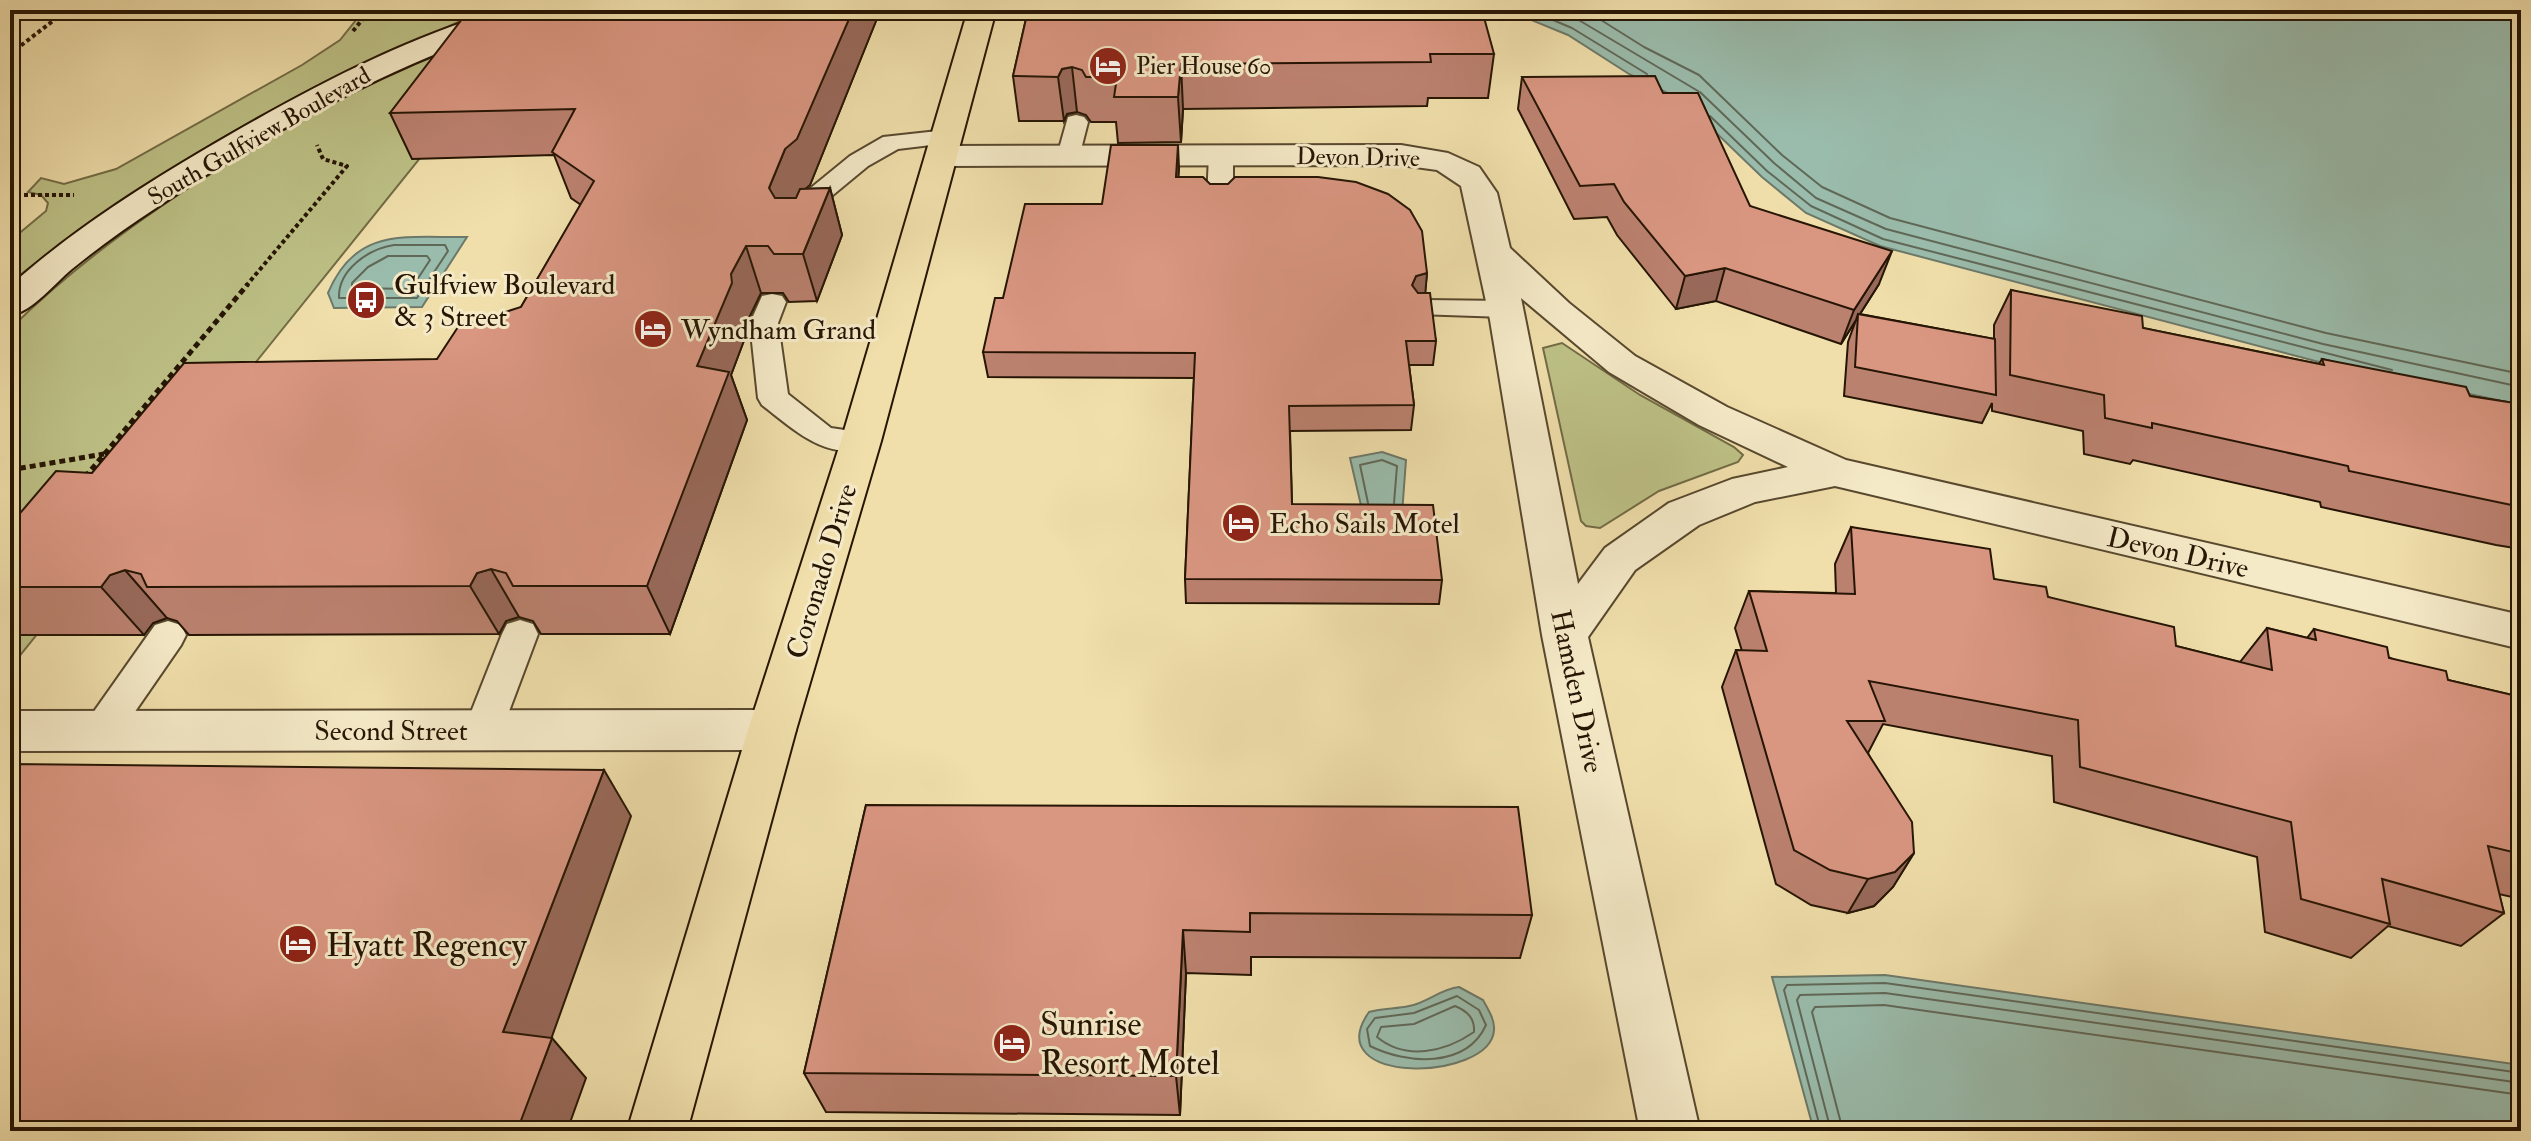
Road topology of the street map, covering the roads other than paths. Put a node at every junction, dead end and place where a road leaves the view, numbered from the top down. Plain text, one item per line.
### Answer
1 (532, 10) edge
2 (982, 10) edge
3 (490, 15) edge
4 (1076, 122) dead end
5 (944, 146) junction
6 (1221, 155) junction
7 (1069, 156) junction
8 (1220, 200) edge
9 (798, 236) edge
10 (1493, 251) junction
11 (772, 302) dead end
12 (10, 305) edge
13 (1426, 308) edge
14 (1505, 309) junction
15 (861, 441) junction
16 (1835, 472) junction
17 (2521, 632) edge
18 (520, 634) dead end
19 (168, 635) dead end
20 (1565, 635) junction
21 (483, 730) junction
22 (772, 730) junction
23 (10, 731) edge
24 (101, 731) junction
25 (657, 1131) edge
26 (1670, 1131) edge

1 - 3 street, South Gulfview Boulevard
2 - 5 main road, Coronado Drive
3 - 12 street, South Gulfview Boulevard
4 - 7 lane
5 - 7 street, Devon Drive
5 - 9 lane
5 - 15 main road, Coronado Drive
6 - 7 street, Devon Drive
6 - 8 lane
6 - 10 street, Devon Drive
10 - 14 street, Hamden Drive
10 - 16 street, Devon Drive
11 - 15 lane
13 - 14 lane
14 - 20 street, Hamden Drive
15 - 22 main road, Coronado Drive
16 - 17 street, Devon Drive
16 - 20 street, Devon Drive
18 - 21 lane
19 - 24 lane
20 - 26 street, Hamden Drive
21 - 22 street, Second Street
21 - 24 street, Second Street
22 - 25 main road, Coronado Drive
23 - 24 street, Second Street

